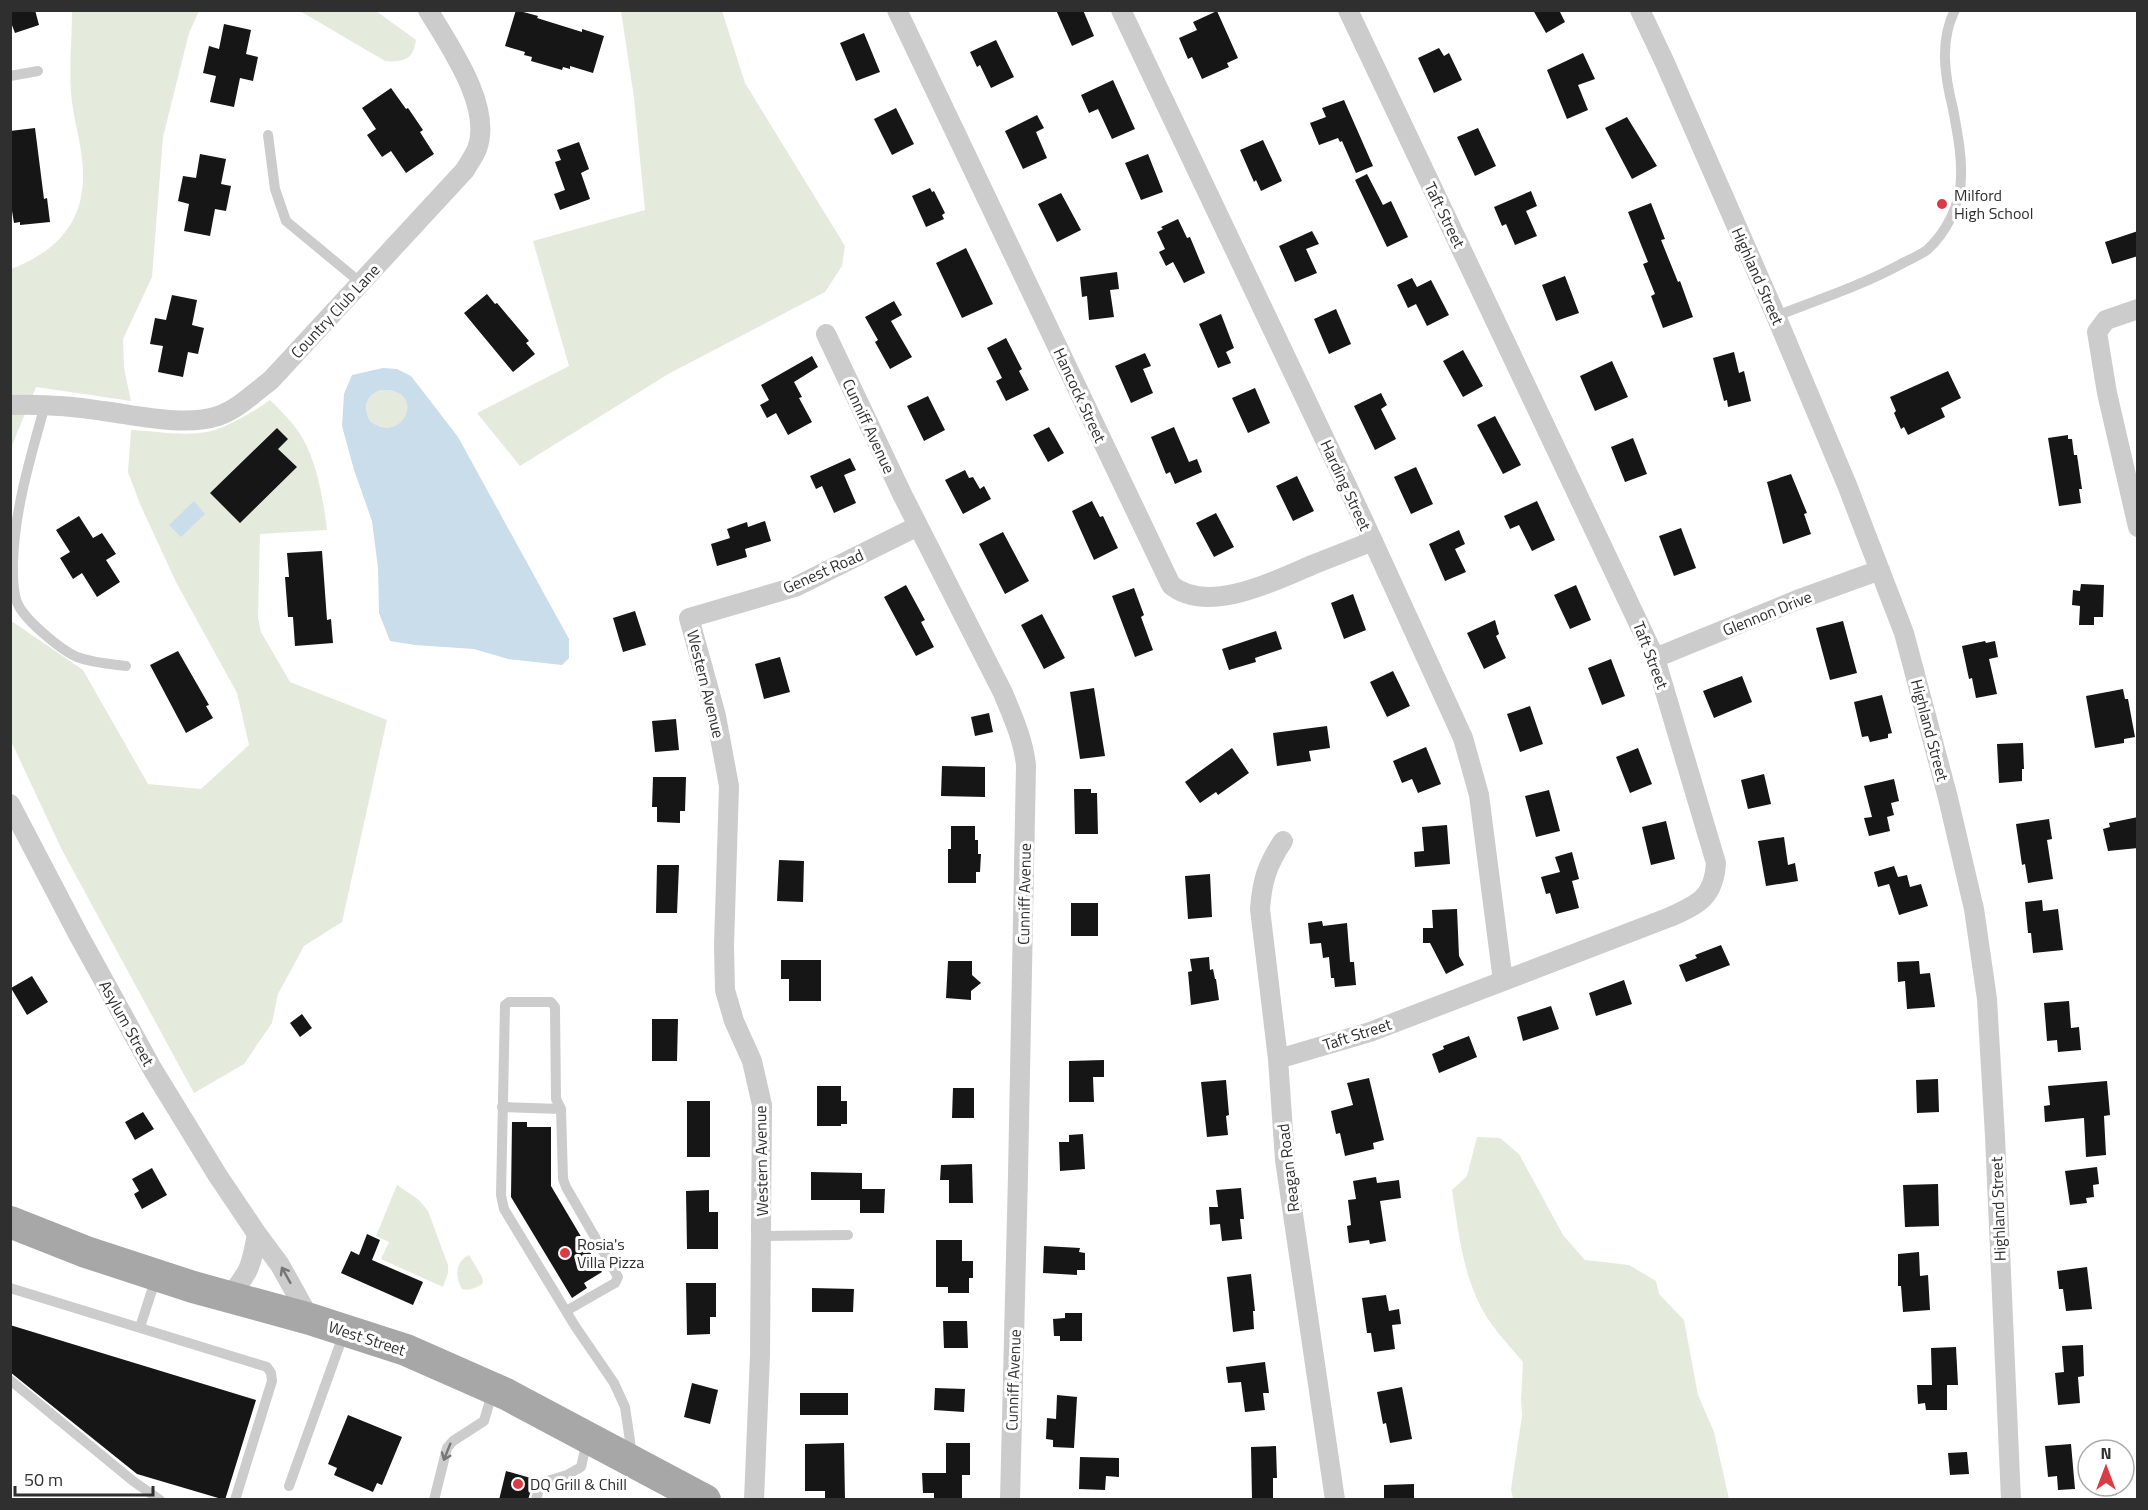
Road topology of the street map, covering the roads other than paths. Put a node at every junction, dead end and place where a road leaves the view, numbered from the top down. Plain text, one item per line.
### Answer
1 (897, 10) edge
2 (1121, 10) edge
3 (1348, 10) edge
4 (1640, 10) edge
5 (1955, 10) edge
6 (434, 12) edge
7 (38, 71) dead end
8 (10, 76) edge
9 (268, 135) dead end
10 (361, 283) junction
11 (2138, 309) edge
12 (1776, 316) junction
13 (826, 334) dead end
14 (10, 405) edge
15 (45, 405) junction
16 (918, 526) junction
17 (2138, 527) edge
18 (1373, 541) junction
19 (1880, 570) junction
20 (689, 618) joint
21 (1655, 658) junction
22 (126, 666) dead end
23 (10, 804) edge
24 (1283, 841) dead end
25 (1503, 981) junction
26 (1278, 1059) junction
27 (502, 1107) junction
28 (561, 1109) junction
29 (10, 1222) edge
30 (257, 1234) junction
31 (848, 1235) dead end
32 (762, 1236) junction
33 (157, 1275) junction
34 (10, 1288) edge
35 (229, 1297) junction
36 (566, 1311) junction
37 (310, 1319) junction
38 (140, 1327) junction
39 (345, 1330) junction
40 (10, 1380) edge
41 (493, 1389) junction
42 (588, 1437) junction
43 (633, 1461) junction
44 (289, 1486) dead end
45 (160, 1500) edge
46 (235, 1500) edge
47 (434, 1500) edge
48 (536, 1500) edge
49 (705, 1500) edge
50 (754, 1500) edge
51 (1010, 1500) edge
52 (1335, 1500) edge
53 (2011, 1500) edge

1 - 18 street, Hancock Street
2 - 18 street, Harding Street
3 - 21 street, Taft Street
4 - 12 street, Highland Street
5 - 12 lane
6 - 10 street, Country Club Lane
7 - 8 lane
9 - 10 lane
10 - 15 street, Country Club Lane
11 - 17 street
12 - 19 street, Highland Street
13 - 16 street, Cunniff Avenue
14 - 15 street, Country Club Lane
15 - 22 lane
16 - 20 street, Genest Road
16 - 51 street, Cunniff Avenue
18 - 25 street, Harding Street
19 - 21 street, Glennon Drive
19 - 53 street, Highland Street
20 - 32 street, Western Avenue
21 - 25 street, Taft Street
23 - 30 street, Asylum Street
24 - 26 street, Reagan Road
25 - 26 street, Taft Street
26 - 52 street, Reagan Road
27 - 28 lane
27 - 28 lane
27 - 36 lane
28 - 36 lane
29 - 33 main road, West Street
30 - 35 street
37 -> 30 street, Asylum Street
31 - 32 lane
32 - 50 street, Western Avenue
33 - 35 main road, West Street
33 - 38 lane
34 - 38 lane
35 - 37 main road, West Street
36 - 43 lane
37 - 39 main road, West Street
38 - 46 lane
39 - 41 main road, West Street
39 - 44 lane
40 - 45 lane
41 - 42 main road, West Street
41 -> 47 lane
42 - 43 main road, West Street
42 - 48 lane
43 - 49 main road, West Street

